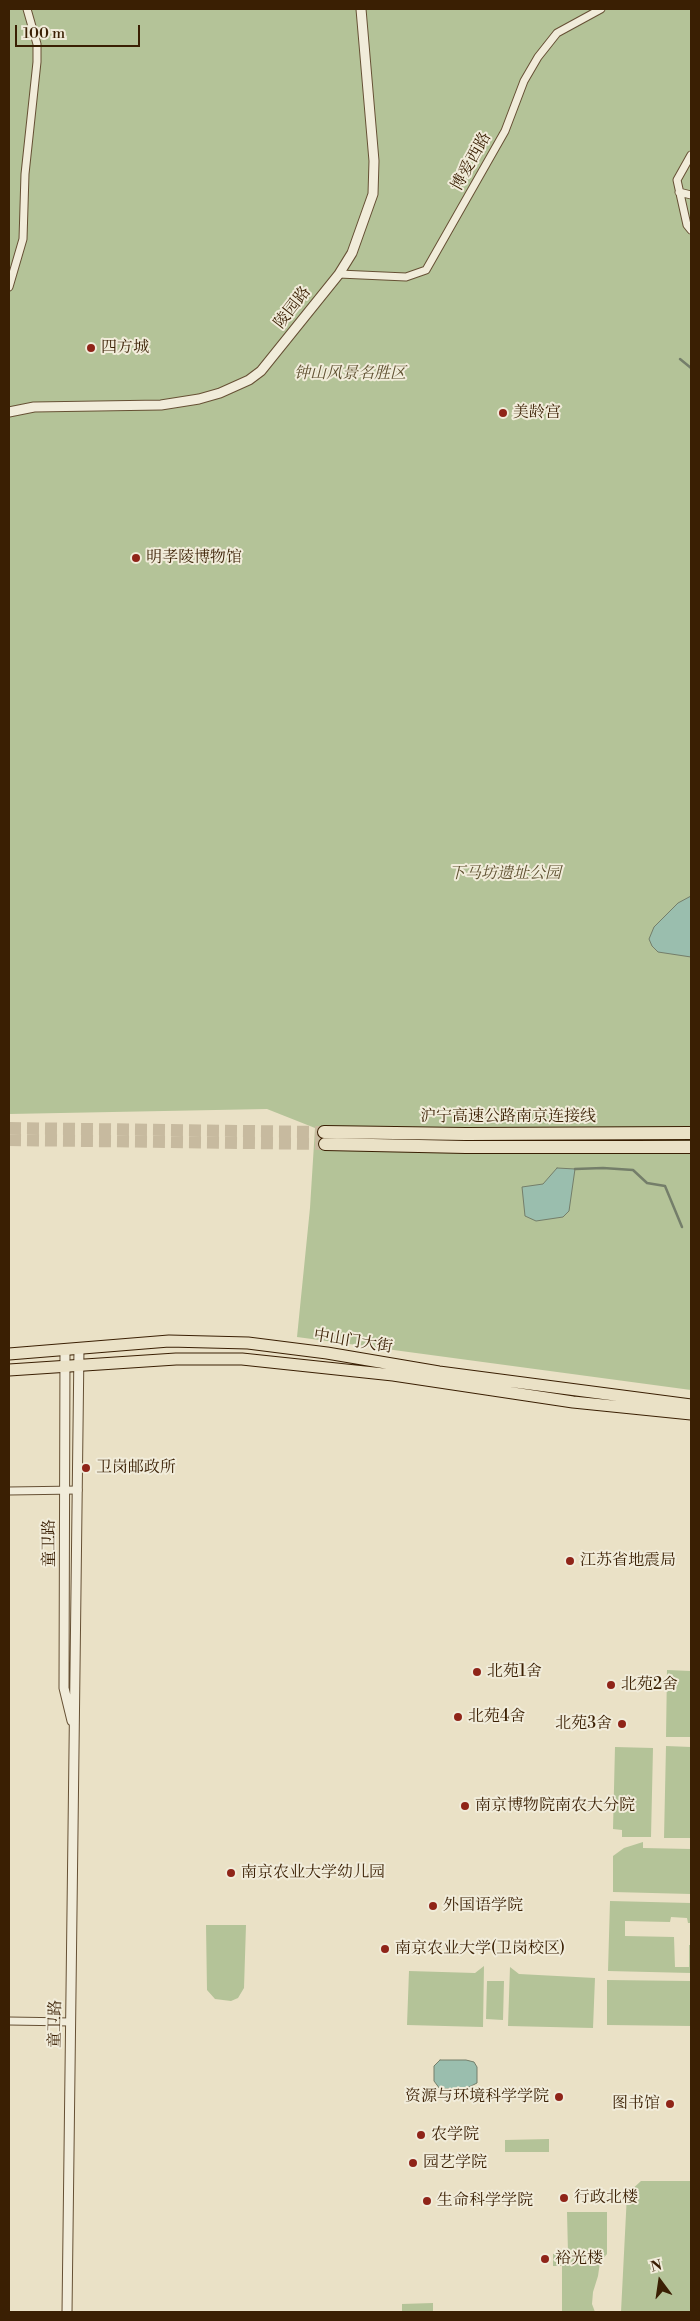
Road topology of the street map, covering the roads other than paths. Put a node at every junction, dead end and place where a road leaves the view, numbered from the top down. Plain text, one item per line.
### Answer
1 (27, 9) edge
2 (361, 9) edge
3 (601, 9) edge
4 (691, 154) edge
5 (679, 192) junction
6 (691, 195) edge
7 (691, 230) edge
8 (339, 274) junction
9 (9, 287) edge
10 (9, 412) edge
11 (691, 1133) edge
12 (691, 1147) edge
13 (80, 1348) junction
14 (65, 1349) junction
15 (9, 1354) edge
16 (80, 1364) junction
17 (65, 1365) junction
18 (9, 1370) edge
19 (691, 1406) edge
20 (691, 1414) edge
21 (66, 1490) junction
22 (78, 1490) junction
23 (9, 1491) edge
24 (75, 1736) junction
25 (9, 2021) edge
26 (71, 2022) junction
27 (67, 2312) edge

1 - 9 street
2 - 8 street, 陵园路
3 - 8 street, 博爱西路
4 - 5 street
5 - 6 street
5 - 7 street
8 - 10 street, 陵园路
11 - 12 highway, 沪宁高速公路南京连接线
13 - 14 main road, 中山门大街
13 - 16 street, 童卫路
13 - 19 main road, 中山门大街
14 - 15 main road, 中山门大街
14 - 17 street, 童卫路
16 - 17 main road, 中山门大街
16 - 20 main road, 中山门大街
16 - 22 street, 童卫路
17 - 18 main road, 中山门大街
17 - 21 street, 童卫路
21 - 22 street
21 - 23 street
21 - 24 street, 童卫路
22 - 24 street, 童卫路
24 - 26 street, 童卫路
25 - 26 street
26 - 27 street, 童卫路

